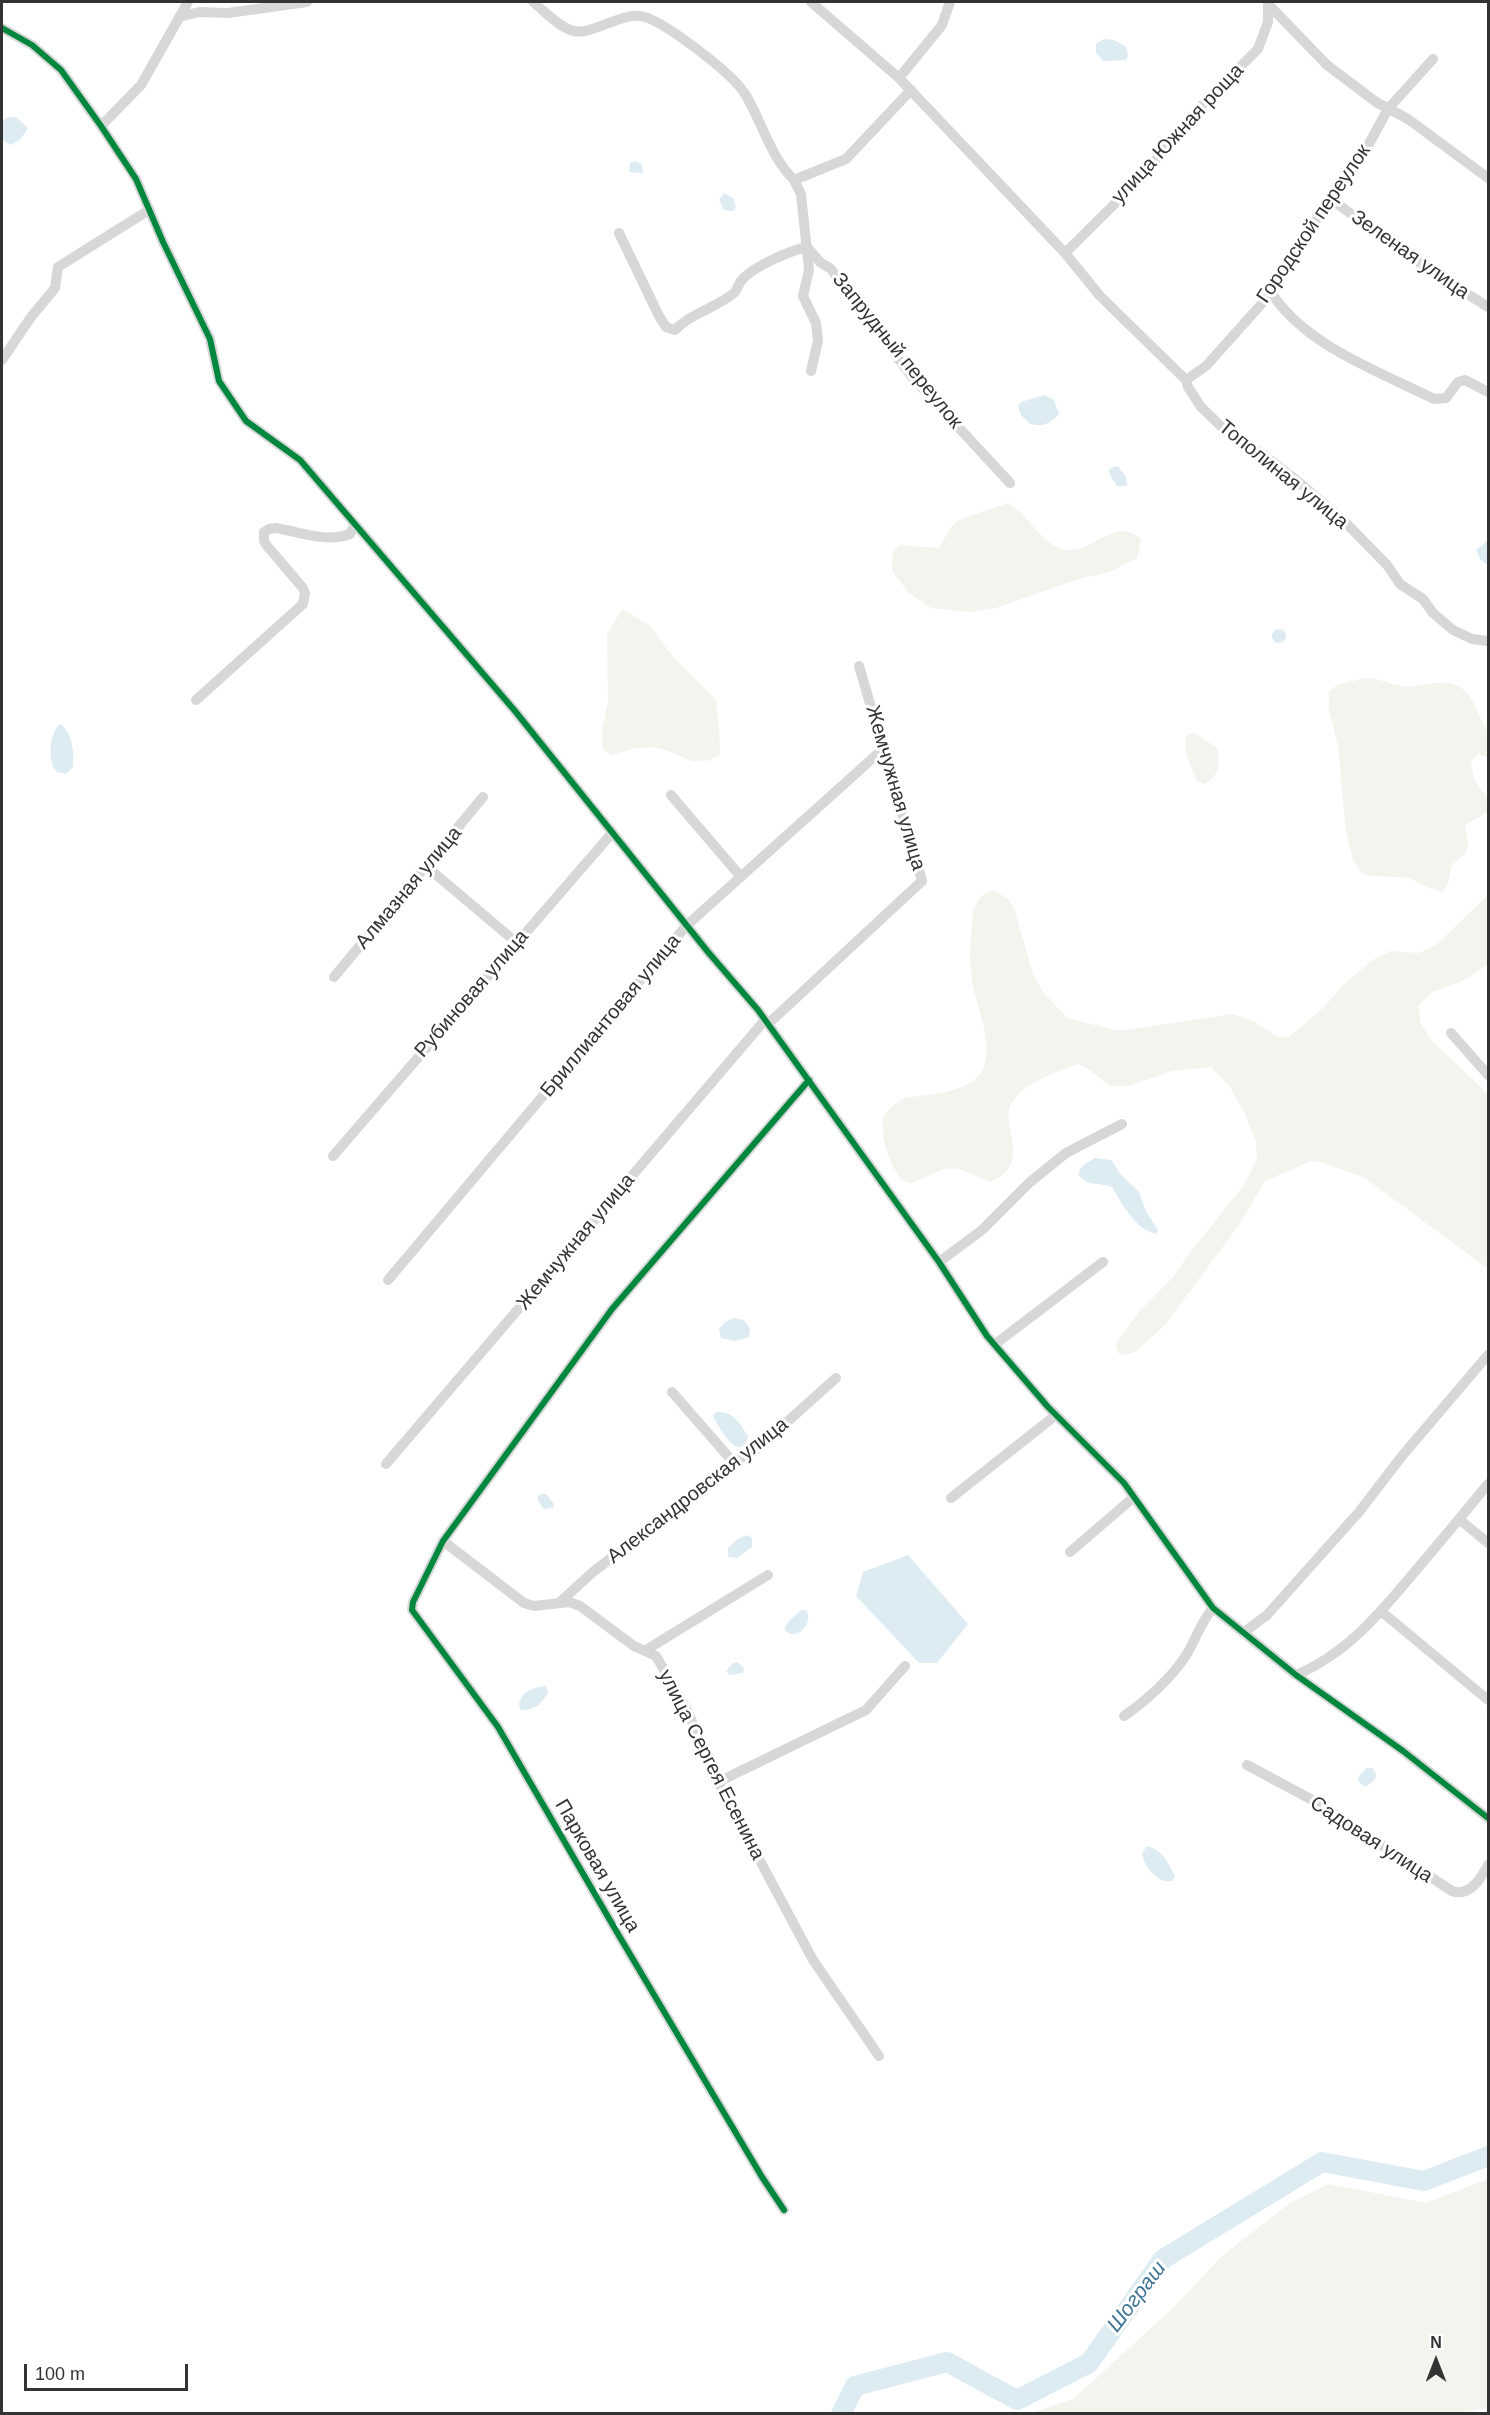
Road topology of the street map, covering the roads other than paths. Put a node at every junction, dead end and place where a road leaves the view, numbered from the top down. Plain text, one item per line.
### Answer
1 (188, 2) edge
2 (307, 2) edge
3 (533, 2) edge
4 (811, 2) edge
5 (950, 2) edge
6 (1264, 2) edge
7 (179, 16) junction
8 (2, 28) edge
9 (1433, 59) dead end
10 (899, 78) junction
11 (910, 90) junction
12 (1388, 109) junction
13 (101, 126) junction
14 (1488, 178) edge
15 (794, 180) junction
16 (1332, 200) junction
17 (149, 210) junction
18 (619, 233) dead end
19 (807, 247) junction
20 (1065, 252) junction
21 (1271, 292) junction
22 (1488, 307) edge
23 (2, 360) edge
24 (811, 371) dead end
25 (1186, 380) junction
26 (1488, 392) edge
27 (1010, 483) dead end
28 (355, 524) junction
29 (1488, 641) edge
30 (859, 666) dead end
31 (196, 700) dead end
32 (883, 749) junction
33 (671, 795) dead end
34 (483, 797) dead end
35 (612, 833) junction
36 (427, 867) junction
37 (741, 877) junction
38 (687, 926) junction
39 (517, 943) junction
40 (334, 977) dead end
41 (767, 1022) junction
42 (1451, 1033) dead end
43 (1488, 1075) edge
44 (808, 1080) junction
45 (1122, 1124) dead end
46 (333, 1156) dead end
47 (939, 1262) junction
48 (1103, 1262) dead end
49 (388, 1280) dead end
50 (994, 1345) junction
51 (1488, 1354) edge
52 (836, 1378) dead end
53 (672, 1392) dead end
54 (1056, 1415) junction
55 (734, 1463) junction
56 (386, 1464) dead end
57 (1488, 1484) edge
58 (1134, 1497) junction
59 (951, 1498) dead end
60 (1459, 1519) junction
61 (444, 1541) junction
62 (1488, 1543) edge
63 (1070, 1552) dead end
64 (768, 1575) dead end
65 (559, 1602) junction
66 (1213, 1608) junction
67 (1382, 1612) junction
68 (1244, 1633) junction
69 (646, 1650) junction
70 (904, 1666) dead end
71 (1296, 1675) junction
72 (1488, 1700) edge
73 (1124, 1716) dead end
74 (1246, 1765) dead end
75 (718, 1782) junction
76 (1488, 1818) edge
77 (1488, 1865) edge
78 (879, 2056) dead end
79 (784, 2210) dead end

1 - 7 street
2 - 7 street
3 - 15 street
4 - 10 street, Тополиная улица
5 - 10 street
6 - 12 street
6 - 20 street, улица Южная роща
7 - 13 street
8 - 13 street
9 - 12 street, Городской переулок
10 - 11 street, Тополиная улица
11 - 15 street
11 - 20 street, Тополиная улица
12 - 14 street
12 - 16 street, Городской переулок
13 - 17 street
15 - 19 street
16 - 21 street, Городской переулок
16 - 22 street, Зеленая улица
17 - 23 street
17 - 28 street
18 - 19 street
19 - 24 street
19 - 27 street, Запрудный переулок
20 - 25 street, Тополиная улица
21 - 25 street, Городской переулок
21 - 26 street
25 - 29 street, Тополиная улица
28 - 31 street
28 - 35 street
30 - 32 street, Жемчужная улица
32 - 37 street, Бриллиантовая улица
32 - 41 street, Жемчужная улица
33 - 37 street
34 - 36 street, Алмазная улица
35 - 38 street
35 - 39 street, Рубиновая улица
36 - 39 street
36 - 40 street, Алмазная улица
37 - 38 street, Бриллиантовая улица
38 - 41 street
38 - 49 street, Бриллиантовая улица
39 - 46 street, Рубиновая улица
41 - 44 street
41 - 56 street, Жемчужная улица
42 - 43 street
44 - 47 street
44 - 61 street, Парковая улица
45 - 47 street
47 - 50 street
48 - 50 street
50 - 54 street
51 - 68 street
52 - 55 street, Александровская улица
53 - 55 street
54 - 58 street
54 - 59 street
55 - 65 street, Александровская улица
57 - 60 street
58 - 63 street
58 - 66 street
60 - 62 street
60 - 67 street
61 - 65 street, улица Сергея Есенина
61 - 79 street, Парковая улица
64 - 69 street
65 - 69 street, улица Сергея Есенина
66 - 68 street
66 - 73 street
67 - 71 street
67 - 72 street
68 - 71 street
69 - 75 street, улица Сергея Есенина
70 - 75 street
71 - 76 street
74 - 77 street, Садовая улица
75 - 78 street, улица Сергея Есенина

